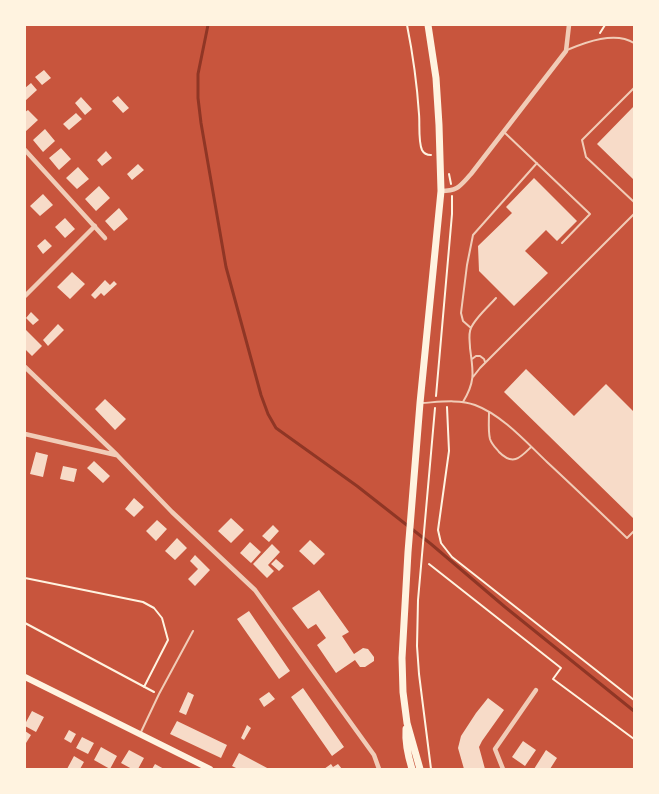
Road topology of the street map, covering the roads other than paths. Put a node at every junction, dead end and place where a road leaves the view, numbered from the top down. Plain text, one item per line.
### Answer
1 (428, 25) edge
2 (569, 25) edge
3 (634, 43) edge
4 (566, 51) junction
5 (634, 88) edge
6 (504, 132) junction
7 (25, 150) edge
8 (537, 163) junction
9 (441, 191) junction
10 (634, 202) edge
11 (634, 214) edge
12 (94, 226) junction
13 (105, 238) dead end
14 (562, 243) dead end
15 (25, 296) edge
16 (496, 298) dead end
17 (471, 328) junction
18 (472, 361) junction
19 (485, 363) junction
20 (25, 367) edge
21 (473, 377) junction
22 (463, 402) junction
23 (420, 403) junction
24 (489, 412) junction
25 (25, 434) edge
26 (532, 447) junction
27 (117, 455) junction
28 (634, 531) edge
29 (194, 631) dead end
30 (25, 677) edge
31 (536, 690) dead end
32 (407, 723) junction
33 (140, 734) junction
34 (210, 769) edge
35 (379, 769) edge
36 (412, 769) edge
37 (420, 769) edge
38 (503, 769) edge

1 - 9 main road
2 - 4 street
3 - 4 lane
4 - 6 street
5 - 10 lane
6 - 8 lane
6 - 9 street
7 - 12 street
8 - 14 lane
8 - 17 lane
9 - 23 main road
11 - 19 lane
12 - 13 street
12 - 15 street
16 - 17 lane
17 - 18 lane
18 - 19 lane
18 - 21 lane
19 - 21 lane
20 - 27 street
21 - 22 lane
22 - 23 lane
22 - 24 lane
23 - 32 main road
24 - 26 lane
24 - 26 lane
25 - 27 street
26 - 28 lane
27 - 35 street
29 - 33 lane
30 - 33 main road
31 - 38 street
32 - 36 main road
32 - 37 main road
33 - 34 main road

